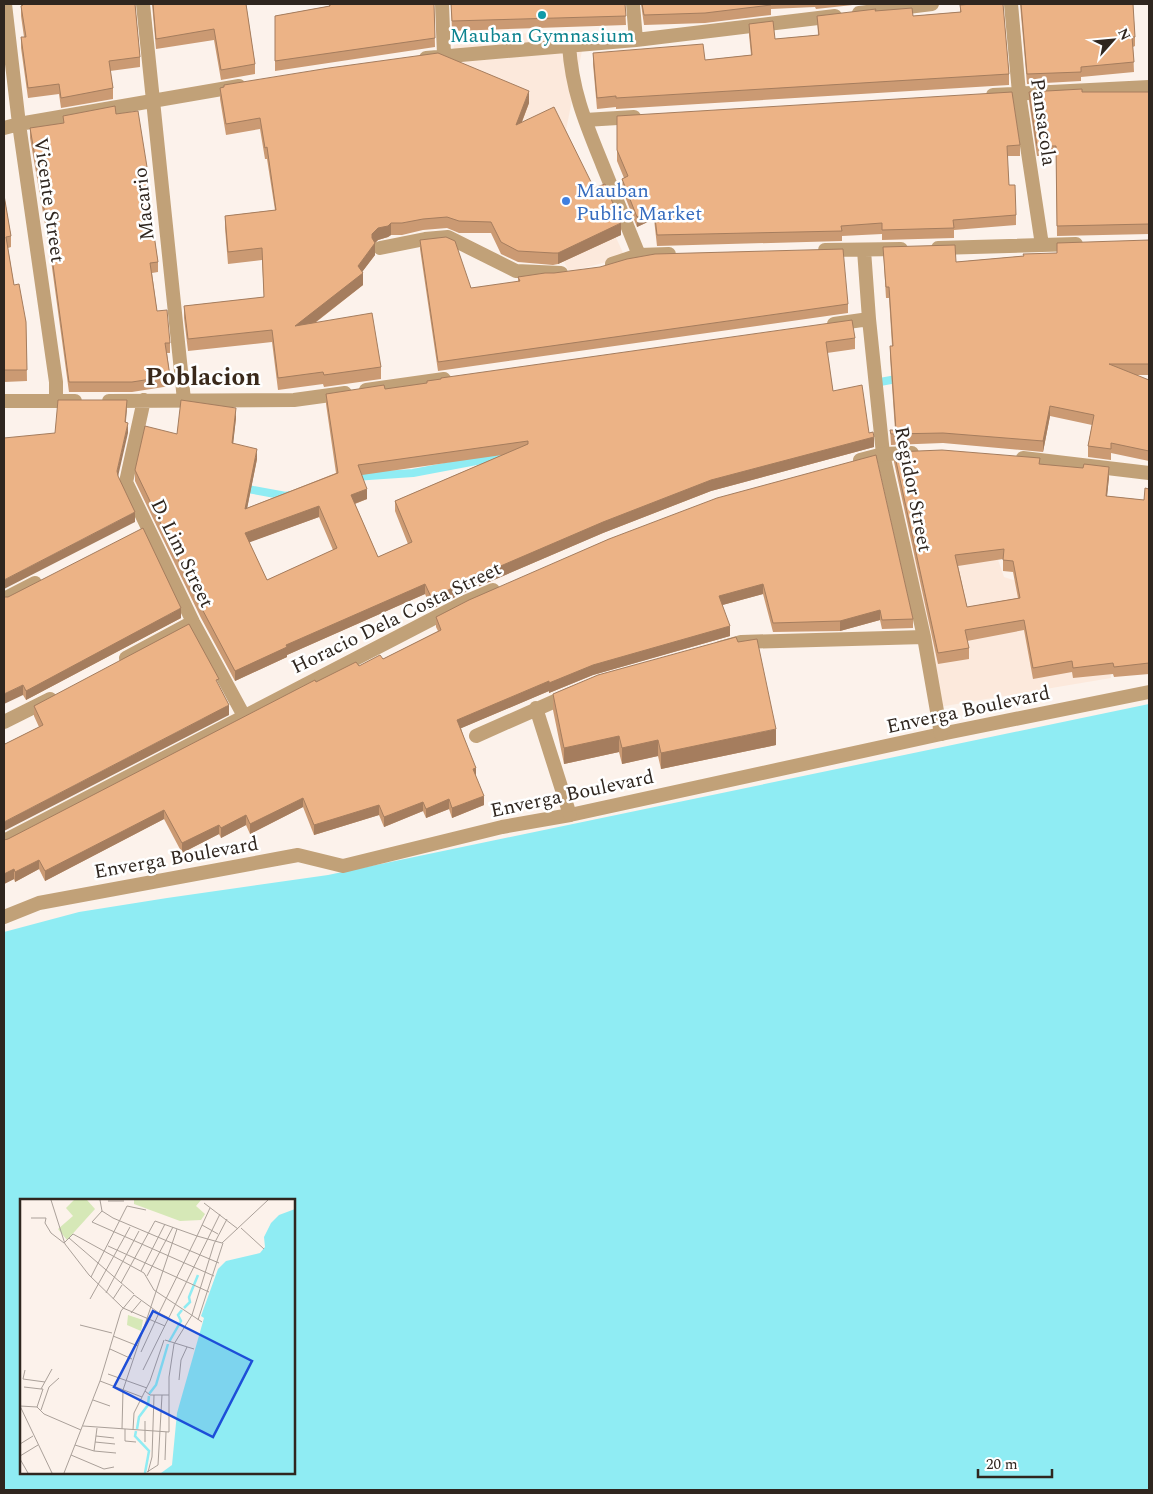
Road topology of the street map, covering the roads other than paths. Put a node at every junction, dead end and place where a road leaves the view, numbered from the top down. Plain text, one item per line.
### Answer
1 (5, 4) edge
2 (143, 4) edge
3 (442, 4) edge
4 (633, 4) edge
5 (932, 4) edge
6 (1011, 4) edge
7 (636, 40) junction
8 (569, 45) junction
9 (444, 55) junction
10 (415, 59) edge
11 (250, 84) edge
12 (1149, 87) edge
13 (1019, 93) junction
14 (979, 96) edge
15 (153, 100) junction
16 (644, 116) edge
17 (585, 120) junction
18 (19, 124) junction
19 (4, 128) edge
20 (1090, 244) edge
21 (1042, 245) junction
22 (380, 248) dead end
23 (864, 250) junction
24 (816, 251) edge
25 (678, 254) edge
26 (639, 255) junction
27 (600, 268) edge
28 (572, 273) edge
29 (869, 319) junction
30 (821, 326) edge
31 (460, 376) edge
32 (144, 400) junction
33 (184, 400) junction
34 (4, 401) edge
35 (56, 401) junction
36 (923, 453) edge
37 (884, 454) junction
38 (1006, 456) edge
39 (846, 464) edge
40 (1149, 473) edge
41 (46, 578) edge
42 (509, 583) edge
43 (4, 599) edge
44 (193, 622) junction
45 (924, 637) junction
46 (704, 652) edge
47 (116, 663) edge
48 (587, 687) edge
49 (65, 691) edge
50 (1149, 692) edge
51 (536, 708) junction
52 (244, 716) junction
53 (4, 722) edge
54 (941, 734) junction
55 (476, 736) dead end
56 (570, 815) junction
57 (4, 841) edge
58 (4, 917) edge

1 - 18 street, Vicente Street
2 - 15 street, Macario
3 - 9 street
4 - 7 street
5 - 7 street
6 - 13 street, Pansacola
7 - 8 street
8 - 9 street
8 - 17 street
9 - 10 street
11 - 15 street
12 - 13 street
13 - 14 street
13 - 21 street, Pansacola
15 - 18 street
15 - 33 street, Macario
16 - 17 street
17 - 26 street
18 - 19 street
18 - 35 street, Vicente Street
20 - 21 street
21 - 23 street
22 - 28 street
23 - 24 street
23 - 29 street, Regidor Street
25 - 26 street
26 - 27 street
29 - 30 street
29 - 37 street, Regidor Street
31 - 33 street
32 - 33 street
32 - 35 street
32 - 44 street, D. Lim Street
34 - 35 street
36 - 37 street
37 - 39 street
37 - 45 street, Regidor Street
38 - 40 street
41 - 43 street
42 - 52 street, Horacio Dela Costa Street
44 - 47 street
44 - 52 street, D. Lim Street
45 - 46 street
45 - 54 street, Regidor Street
48 - 51 street
49 - 53 street
50 - 54 street, Enverga Boulevard
51 - 55 street
51 - 56 street
52 - 57 street, Horacio Dela Costa Street
54 - 56 street, Enverga Boulevard
56 - 58 street, Enverga Boulevard

